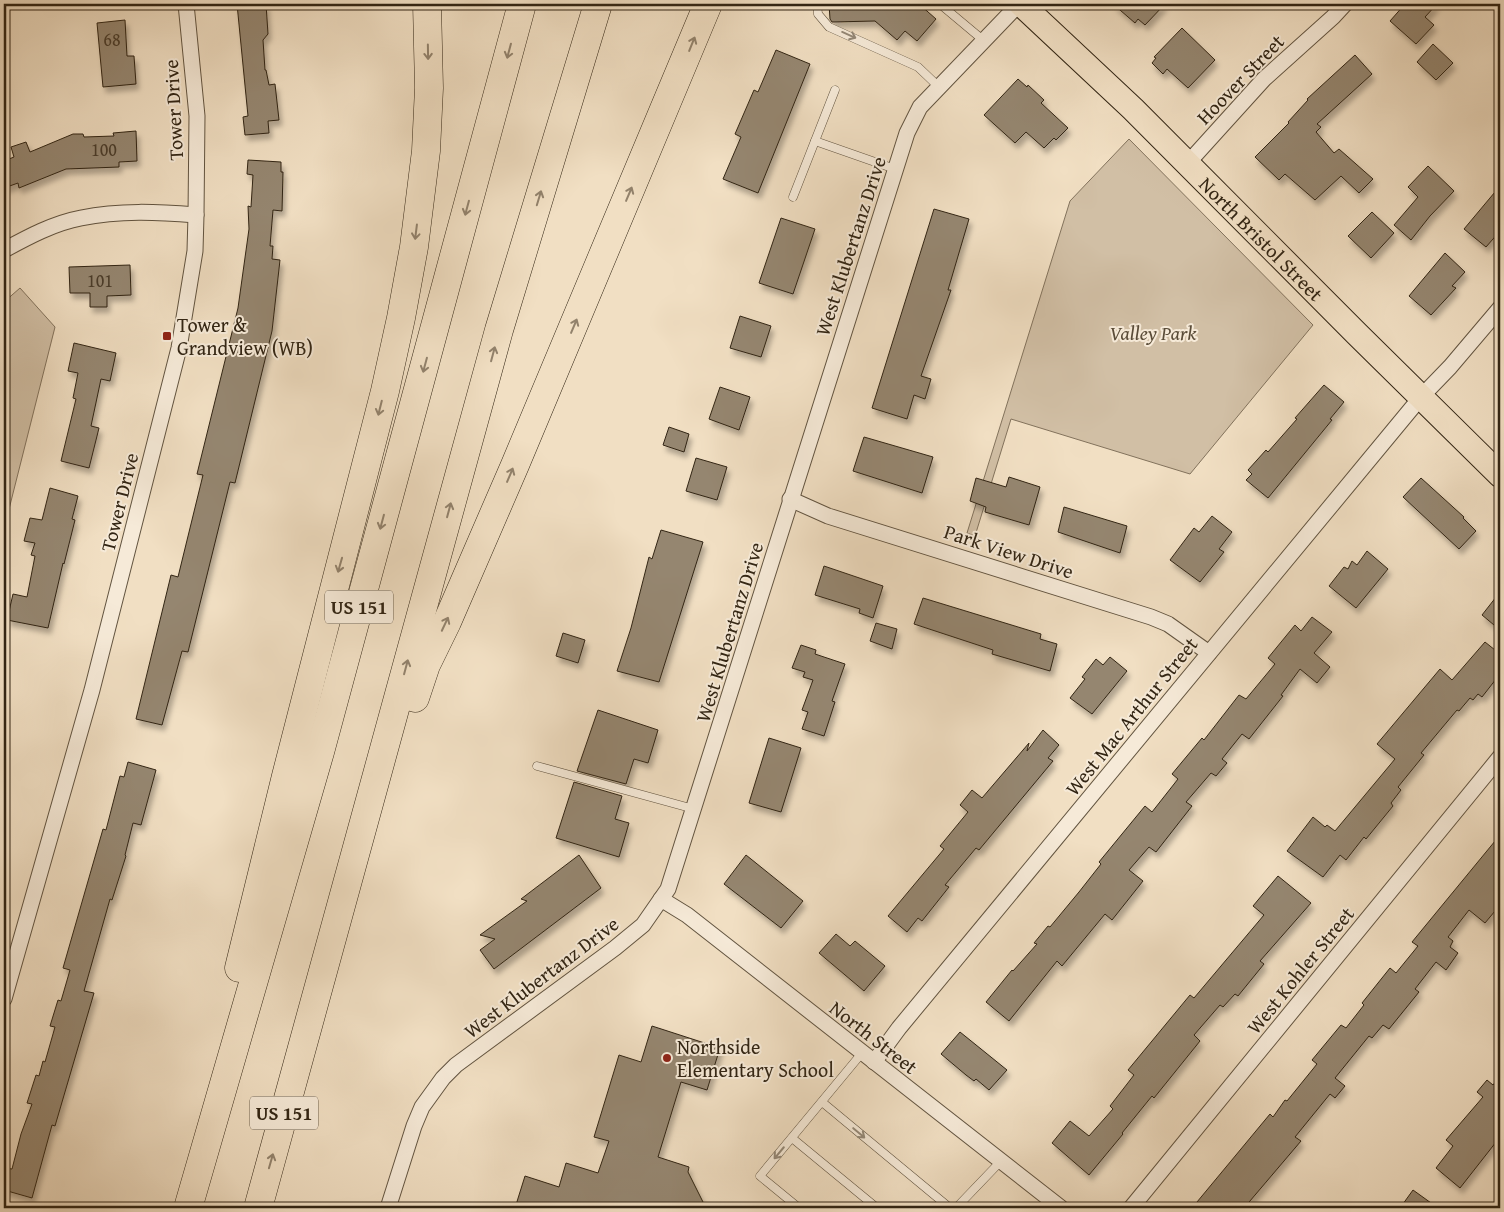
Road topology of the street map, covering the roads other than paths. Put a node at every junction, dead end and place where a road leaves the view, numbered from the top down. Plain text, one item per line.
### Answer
1 (186, 4) edge
2 (427, 4) edge
3 (522, 4) edge
4 (598, 4) edge
5 (708, 4) edge
6 (817, 4) edge
7 (940, 4) edge
8 (1020, 4) edge
9 (1344, 4) edge
10 (983, 40) junction
11 (939, 87) junction
12 (835, 90) dead end
13 (815, 141) junction
14 (1187, 164) junction
15 (895, 169) junction
16 (793, 197) dead end
17 (196, 214) junction
18 (4, 250) edge
19 (1500, 308) edge
20 (1421, 397) junction
21 (1500, 475) edge
22 (790, 499) junction
23 (1209, 653) junction
24 (1500, 757) edge
25 (538, 766) dead end
26 (694, 809) junction
27 (661, 899) junction
28 (5, 994) edge
29 (311, 1018) junction
30 (868, 1058) junction
31 (822, 1102) junction
32 (792, 1138) junction
33 (1001, 1161) junction
34 (187, 1208) edge
35 (258, 1208) edge
36 (388, 1208) edge
37 (799, 1208) edge
38 (877, 1208) edge
39 (950, 1208) edge
40 (956, 1208) edge
41 (1061, 1208) edge
42 (1131, 1208) edge

1 - 17 street, Tower Drive
2 -> 34 highway
3 -> 34 highway, US 151
29 -> 4 highway, US 151
29 -> 5 highway
6 -> 11 lane
7 - 10 lane
8 - 10 street, West Klubertanz Drive
8 - 14 main road, North Bristol Street
9 - 14 street, Hoover Street
10 - 11 street, West Klubertanz Drive
11 - 15 street, West Klubertanz Drive
12 - 13 lane
13 - 15 lane
13 - 16 lane
14 - 20 main road, North Bristol Street
15 - 22 street, West Klubertanz Drive
17 - 18 street
17 - 28 street, Tower Drive
19 - 20 street, West Mac Arthur Street
20 - 21 main road, North Bristol Street
20 - 23 street, West Mac Arthur Street
22 - 23 street, Park View Drive
22 - 26 street, West Klubertanz Drive
23 - 30 street, West Mac Arthur Street
24 - 42 street, West Kohler Street
25 - 26 lane
26 - 27 street, West Klubertanz Drive
27 - 30 street, North Street
27 - 36 street, West Klubertanz Drive
35 -> 29 highway, US 151
30 - 31 lane
30 - 33 street, North Street
31 - 32 lane
31 -> 39 lane
32 -> 37 lane
32 - 38 lane
33 - 40 lane
33 - 41 street, North Street

